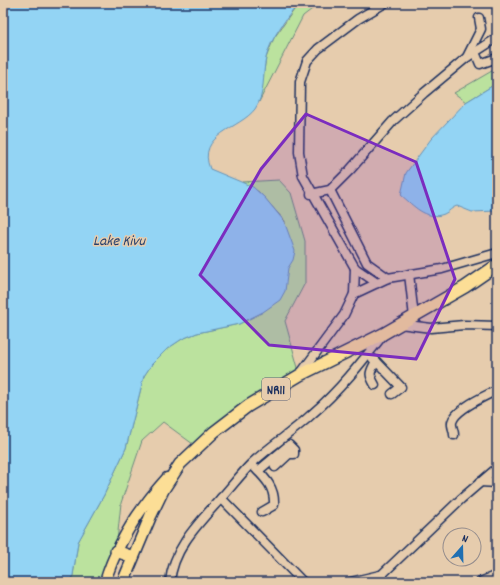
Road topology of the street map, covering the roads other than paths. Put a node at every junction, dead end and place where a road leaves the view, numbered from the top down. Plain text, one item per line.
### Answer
1 (385, 3) edge
2 (479, 18) dead end
3 (497, 38) edge
4 (475, 52) junction
5 (466, 58) junction
6 (497, 58) edge
7 (330, 190) junction
8 (312, 194) junction
9 (497, 253) edge
10 (367, 263) junction
11 (497, 265) edge
12 (355, 268) junction
13 (408, 274) junction
14 (364, 275) junction
15 (388, 278) junction
16 (377, 283) junction
17 (356, 293) junction
18 (414, 316) junction
19 (399, 324) junction
20 (497, 326) edge
21 (383, 334) junction
22 (368, 355) junction
23 (376, 361) junction
24 (300, 375) junction
25 (375, 385) dead end
26 (494, 392) edge
27 (392, 394) dead end
28 (477, 397) dead end
29 (454, 434) dead end
30 (180, 464) junction
31 (252, 464) junction
32 (275, 467) dead end
33 (497, 468) edge
34 (258, 471) junction
35 (480, 482) junction
36 (497, 483) edge
37 (221, 498) junction
38 (262, 512) dead end
39 (116, 551) junction
40 (133, 557) junction
41 (381, 575) junction
42 (497, 575) edge
43 (105, 582) edge
44 (123, 582) edge
45 (170, 582) edge
46 (303, 582) edge
47 (350, 582) edge
48 (374, 582) edge
49 (480, 582) edge

1 - 8 street
2 - 5 street
3 - 4 street
4 - 5 street
4 - 6 street
5 - 7 street
7 - 8 street
7 - 10 street
8 - 12 street
9 - 13 street
10 - 14 street
10 - 15 street
11 - 18 highway, NR11
12 - 14 street
12 - 17 street
13 - 15 street
13 - 18 street
14 - 16 street
14 - 17 street
15 - 16 street
16 - 17 street
17 - 24 street
18 - 19 highway, NR11
19 - 20 street
19 - 21 highway, NR11
21 - 22 street
21 - 24 highway, NR11
22 - 23 street
22 - 31 street
23 - 25 street
23 - 27 street
24 - 30 highway, NR11
26 - 28 street
26 - 29 street
30 - 39 main road
30 - 40 highway, NR11
31 - 34 street
31 - 37 street
32 - 34 street
33 - 35 street
34 - 38 street
35 - 36 street
35 - 41 street
37 - 45 street
37 - 46 street
39 - 40 highway
39 - 43 main road
40 - 44 highway, NR11
41 - 47 street
41 - 48 street
42 - 49 street

